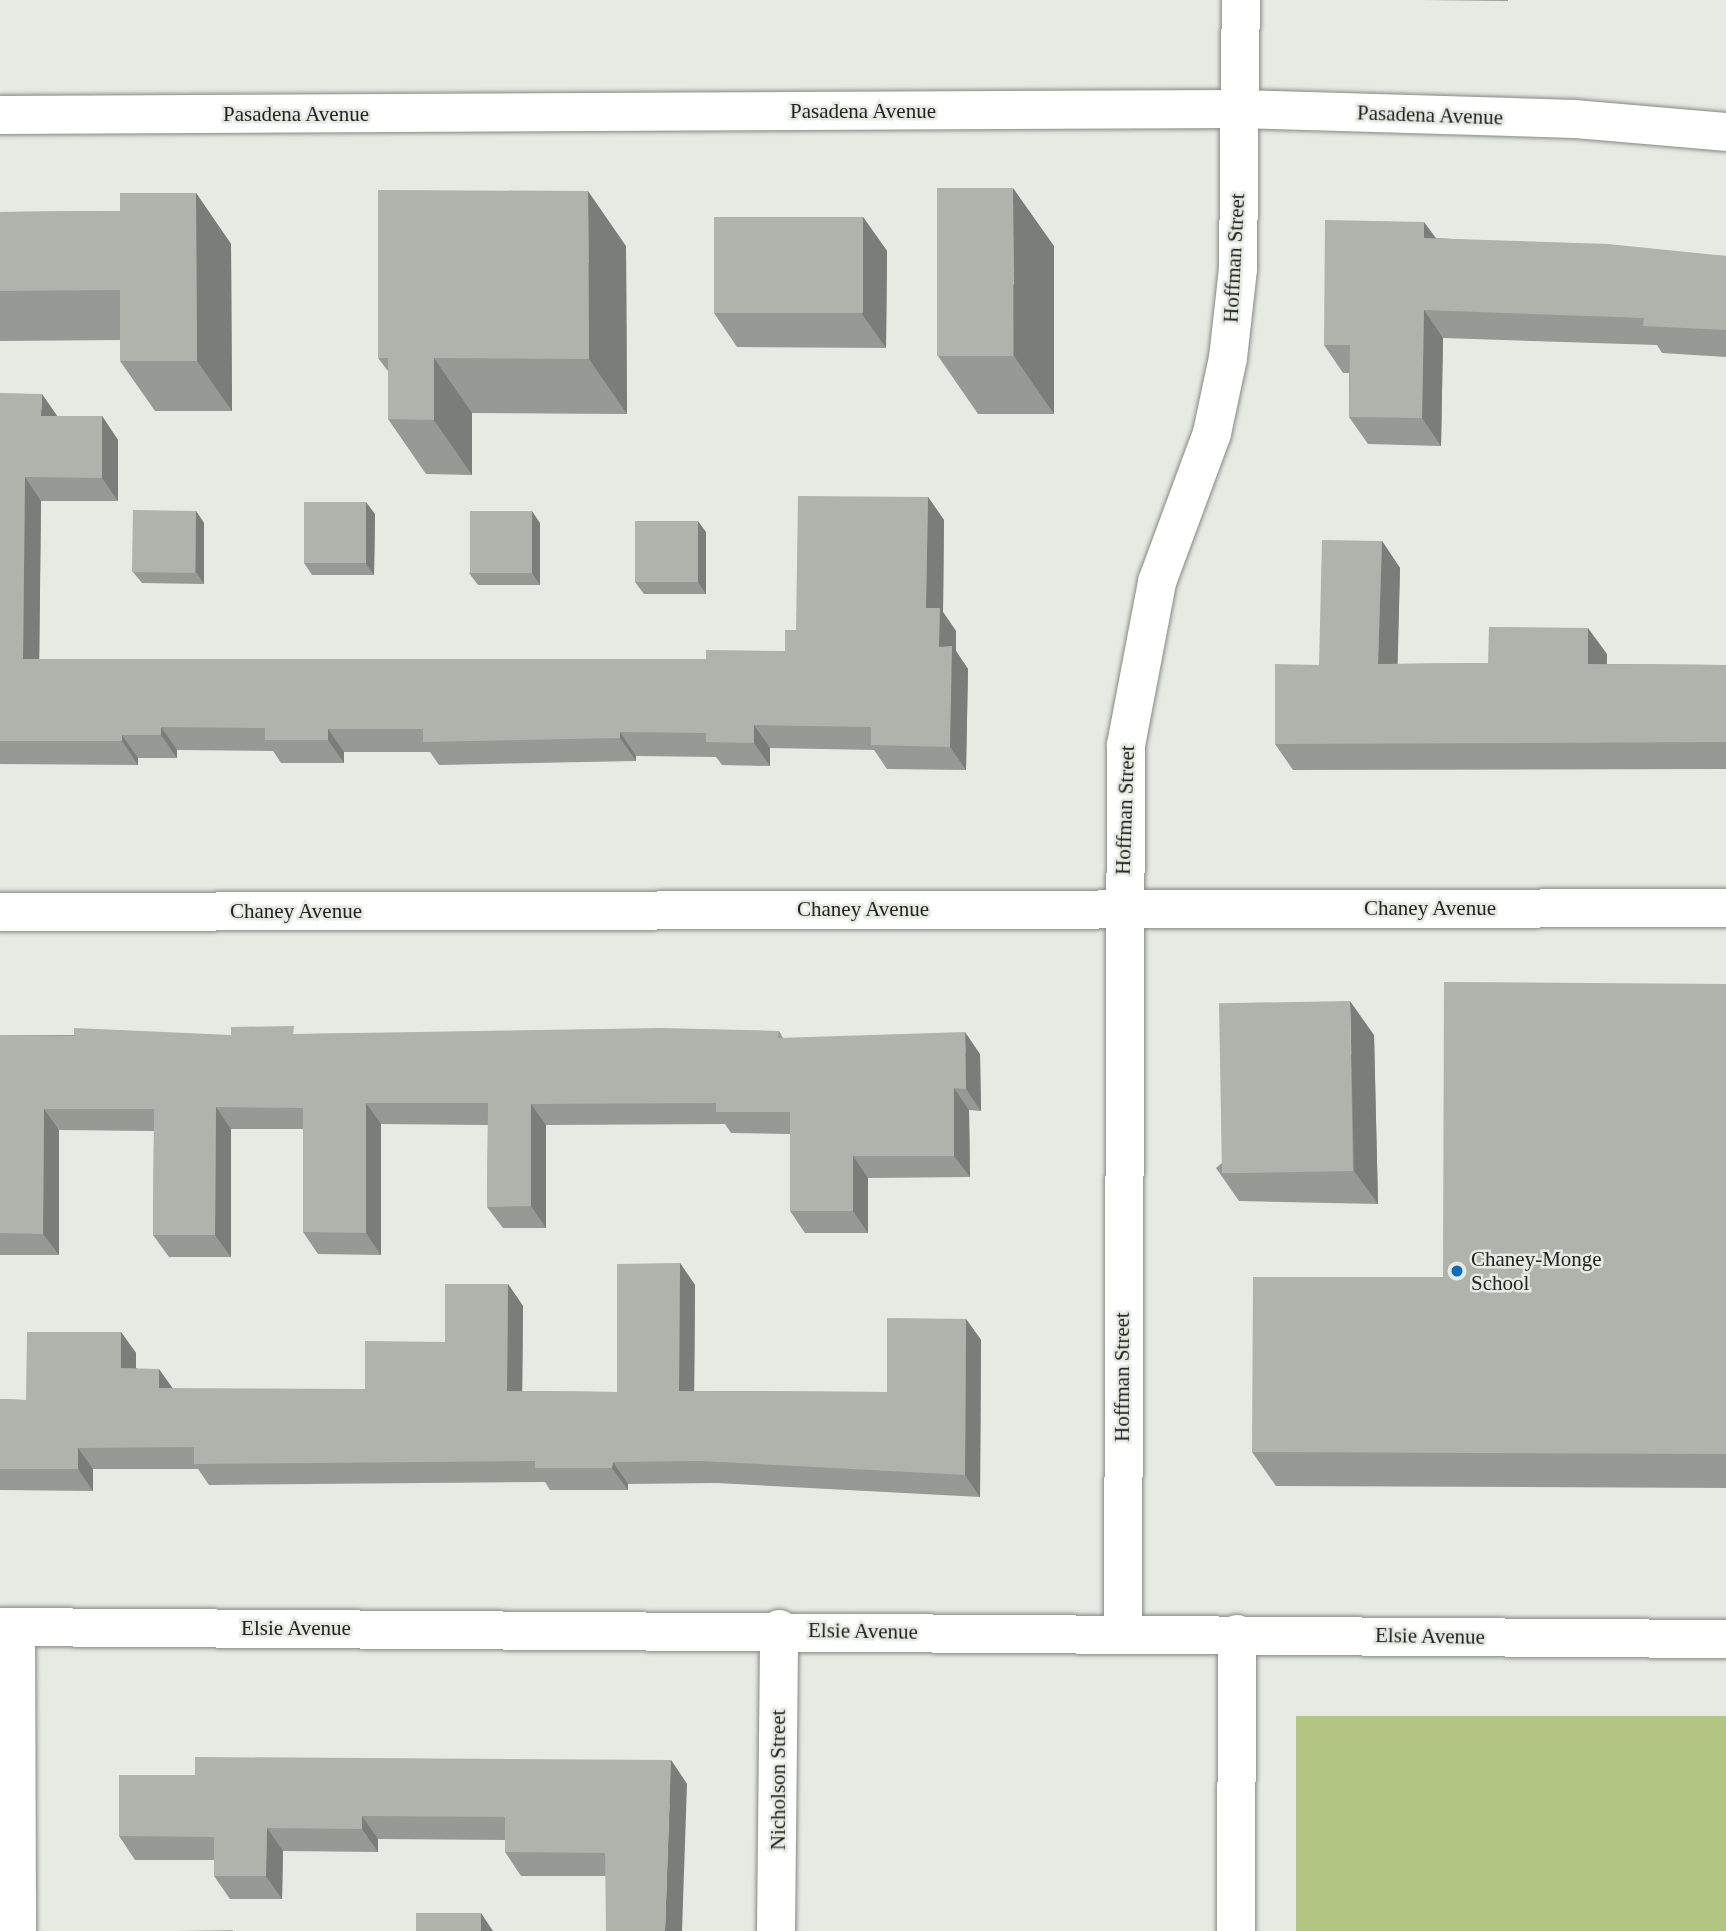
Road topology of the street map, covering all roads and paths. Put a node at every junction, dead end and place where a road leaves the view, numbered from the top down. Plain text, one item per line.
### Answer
1 (1241, 0) edge
2 (1239, 108) junction
3 (0, 115) edge
4 (1726, 132) edge
5 (1121, 908) junction
6 (1726, 908) edge
7 (0, 912) edge
8 (8, 1627) edge
9 (779, 1629) junction
10 (1237, 1634) junction
11 (1123, 1635) junction
12 (1726, 1639) edge
13 (17, 1931) edge
14 (776, 1931) edge
15 (1236, 1931) edge

1 - 2 street, Hoffman Street
2 - 3 street, Pasadena Avenue
2 - 4 street, Pasadena Avenue
2 - 5 street, Hoffman Street
5 - 6 street, Chaney Avenue
5 - 7 street, Chaney Avenue
5 - 11 street, Hoffman Street
8 - 9 street, Elsie Avenue
8 - 13 street
9 - 11 street, Elsie Avenue
9 - 14 street, Nicholson Street
10 - 11 street, Elsie Avenue
10 - 12 street, Elsie Avenue
10 - 15 street

